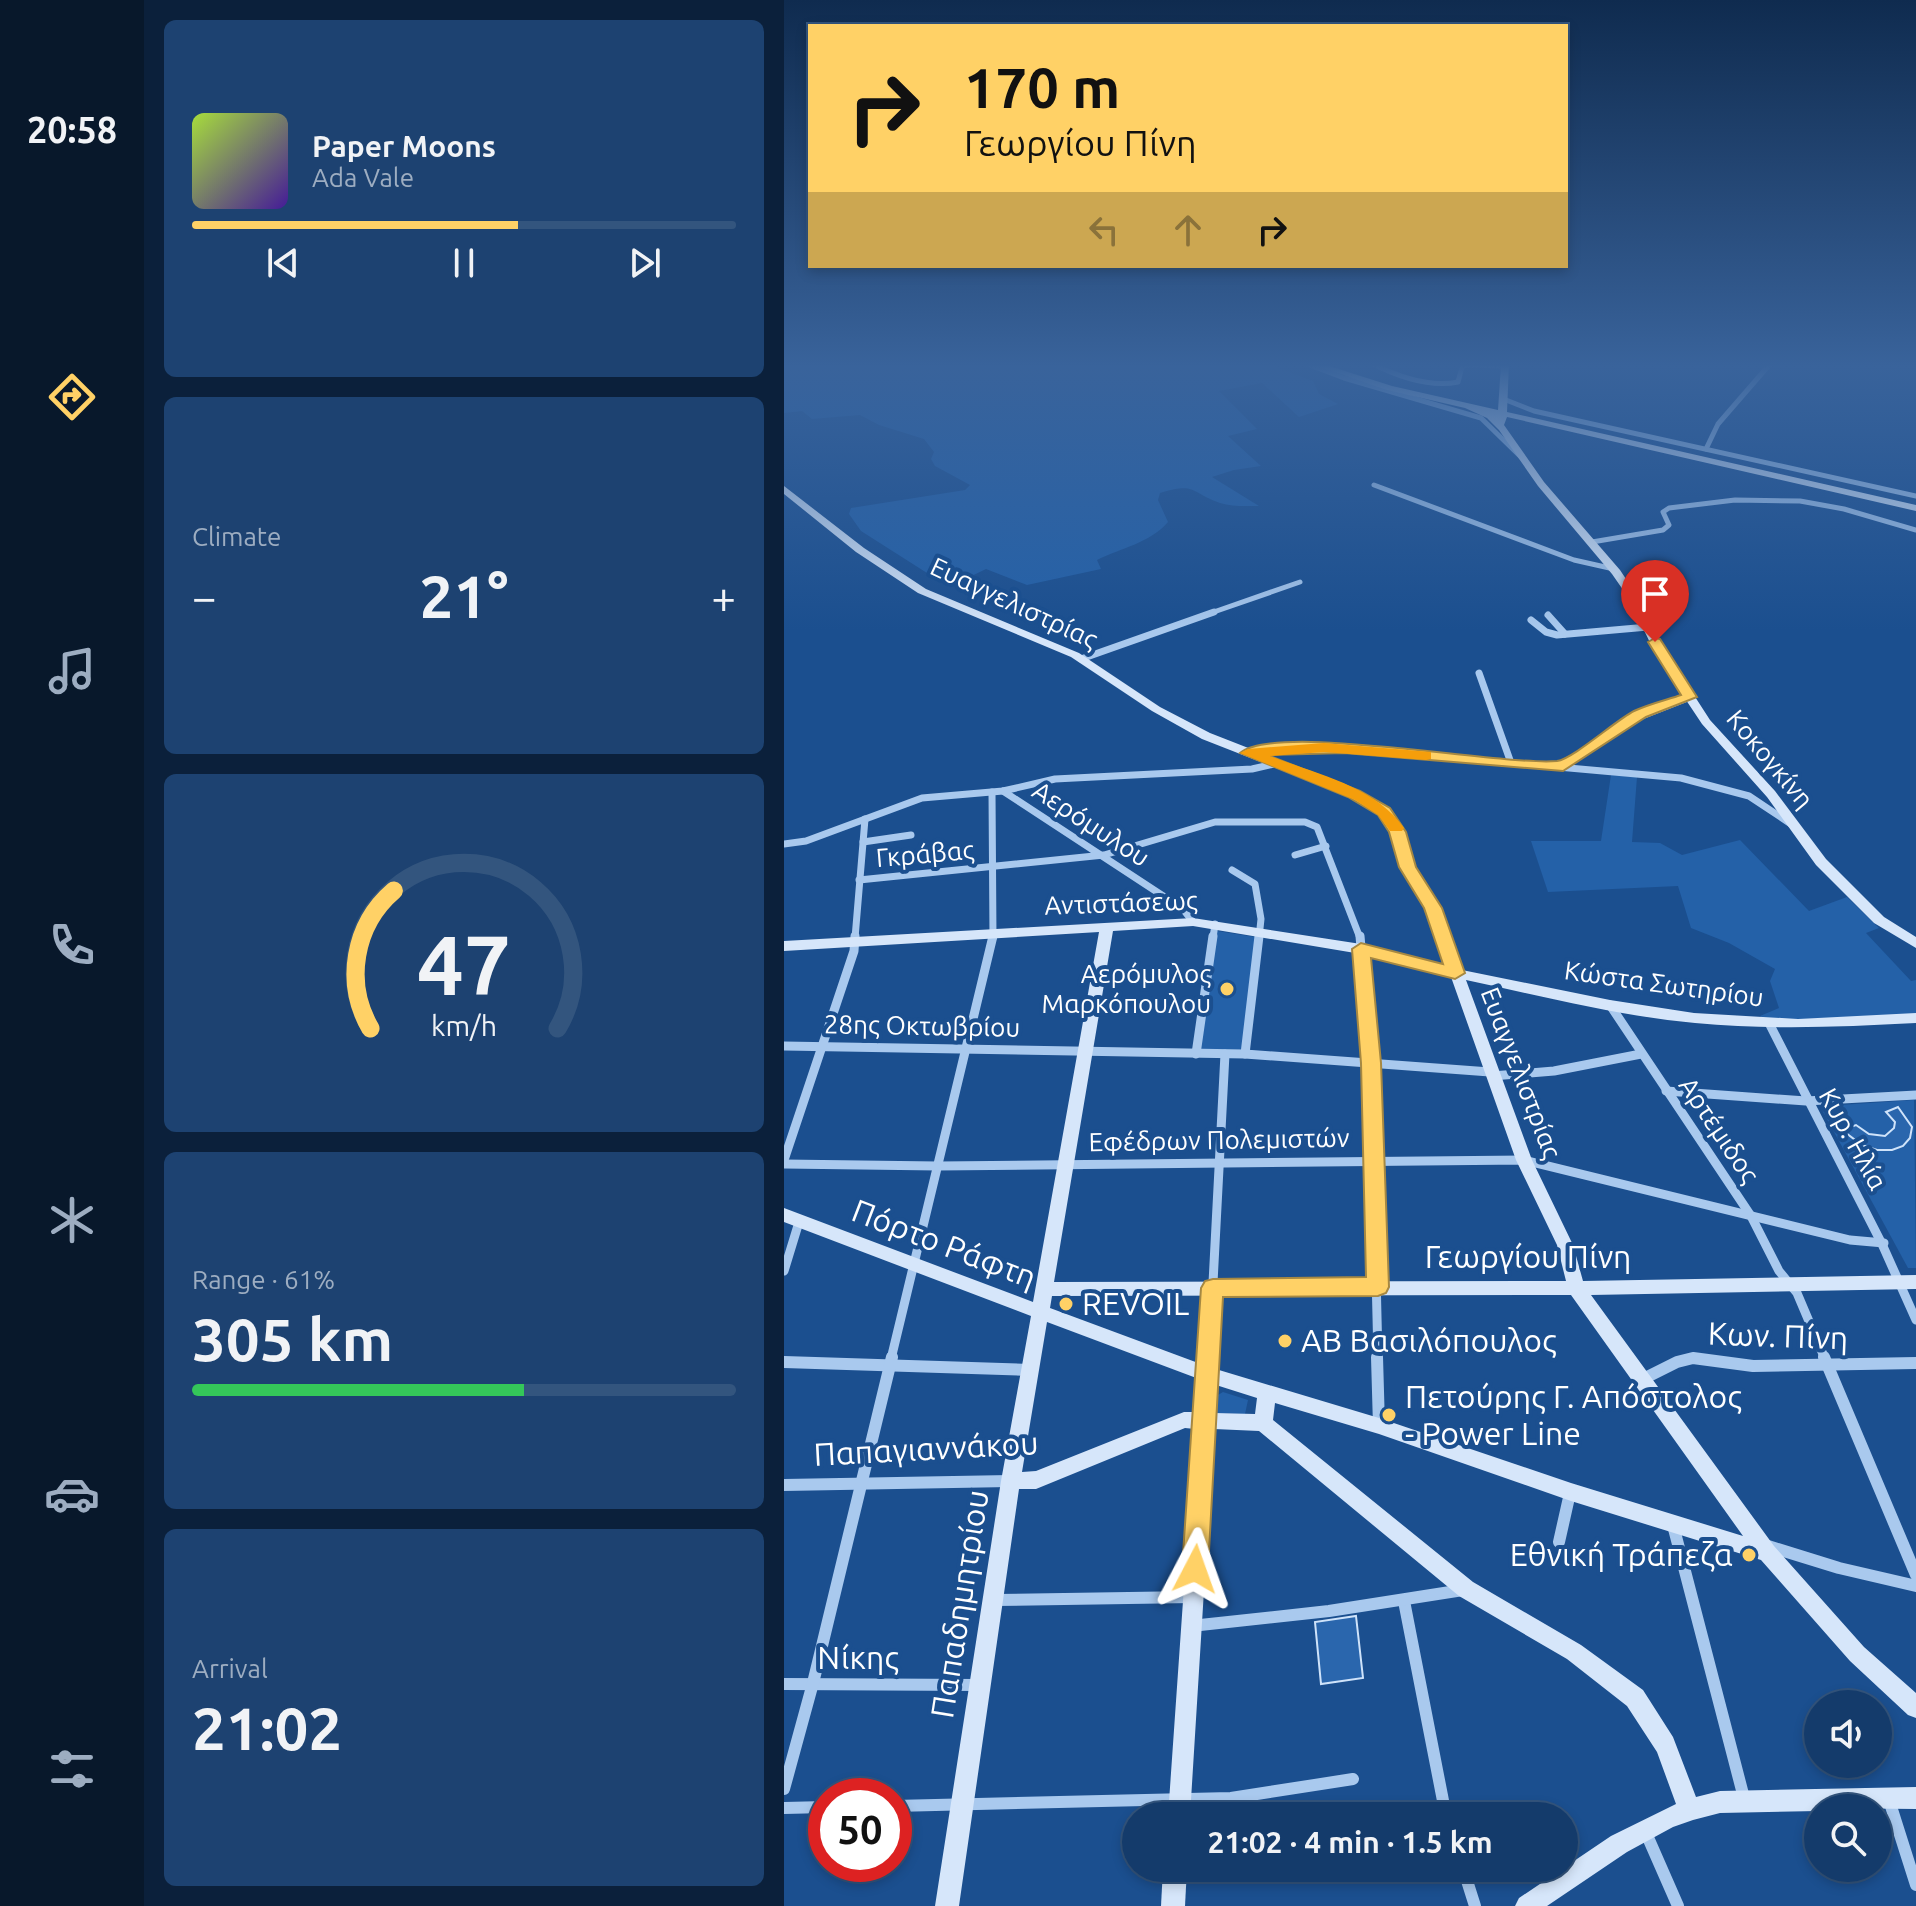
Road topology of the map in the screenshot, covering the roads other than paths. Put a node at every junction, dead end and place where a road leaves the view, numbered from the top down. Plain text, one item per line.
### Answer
1 (1517, 453) edge
2 (1521, 453) edge
3 (1684, 453) edge
4 (1724, 453) edge
5 (1524, 460) junction
6 (1374, 485) dead end
7 (784, 489) edge
8 (1916, 496) edge
9 (1916, 506) edge
10 (1916, 530) edge
11 (1592, 542) junction
12 (1614, 569) junction
13 (1300, 582) dead end
14 (1548, 615) dead end
15 (1531, 620) dead end
16 (1648, 627) junction
17 (1565, 634) junction
18 (1081, 659) junction
19 (1479, 673) dead end
20 (1690, 697) junction
21 (1248, 753) junction
22 (1511, 763) junction
23 (1274, 764) junction
24 (1563, 766) junction
25 (1003, 791) junction
26 (992, 792) junction
27 (865, 819) junction
28 (1795, 825) junction
29 (911, 835) dead end
30 (863, 842) junction
31 (784, 844) edge
32 (1326, 846) junction
33 (1104, 855) junction
34 (1295, 855) dead end
35 (994, 868) junction
36 (1232, 870) dead end
37 (859, 880) junction
38 (1193, 922) junction
39 (1215, 924) junction
40 (1107, 927) junction
41 (1259, 931) junction
42 (994, 933) junction
43 (854, 941) junction
44 (1916, 943) edge
45 (784, 946) edge
46 (1361, 949) junction
47 (1455, 973) junction
48 (1610, 1005) junction
49 (1916, 1018) edge
50 (1769, 1023) junction
51 (784, 1046) edge
52 (821, 1047) junction
53 (968, 1049) junction
54 (1085, 1052) junction
55 (1196, 1054) junction
56 (1225, 1054) junction
57 (1245, 1054) junction
58 (1641, 1054) junction
59 (1371, 1063) junction
60 (1491, 1074) junction
61 (1666, 1091) junction
62 (1916, 1095) edge
63 (1806, 1101) junction
64 (1375, 1160) junction
65 (1524, 1160) junction
66 (1220, 1161) junction
67 (784, 1162) edge
68 (1066, 1165) junction
69 (938, 1166) junction
70 (1751, 1216) junction
71 (792, 1218) edge
72 (1884, 1243) junction
73 (913, 1265) junction
74 (784, 1271) edge
75 (1789, 1282) junction
76 (1908, 1282) edge
77 (1378, 1287) junction
78 (1213, 1288) junction
79 (1576, 1288) junction
80 (1045, 1289) junction
81 (1041, 1313) junction
82 (1916, 1320) edge
83 (784, 1362) edge
84 (1916, 1363) edge
85 (1829, 1366) junction
86 (888, 1367) junction
87 (1030, 1370) junction
88 (1208, 1375) junction
89 (1643, 1379) junction
90 (1267, 1392) junction
91 (1205, 1420) junction
92 (1263, 1423) junction
93 (1379, 1426) junction
94 (1011, 1481) junction
95 (860, 1484) junction
96 (784, 1485) edge
97 (1571, 1492) junction
98 (1673, 1524) junction
99 (1559, 1542) dead end
100 (1763, 1548) junction
101 (1916, 1575) edge
102 (1916, 1586) edge
103 (1466, 1589) junction
104 (1193, 1597) junction
105 (993, 1600) junction
106 (1404, 1601) junction
107 (1190, 1626) junction
108 (813, 1683) junction
109 (784, 1684) edge
110 (980, 1685) junction
111 (1916, 1707) edge
112 (1353, 1779) dead end
113 (784, 1789) edge
114 (1916, 1798) edge
115 (1892, 1799) edge
116 (1804, 1801) edge
117 (1179, 1802) edge
118 (1210, 1802) edge
119 (1443, 1802) edge
120 (1744, 1802) junction
121 (962, 1805) junction
122 (912, 1806) edge
123 (808, 1807) edge
124 (1122, 1807) edge
125 (784, 1808) edge
126 (1689, 1808) junction
127 (1892, 1809) edge
128 (1644, 1828) junction
129 (1174, 1882) edge
130 (1467, 1882) edge
131 (1916, 1885) edge
132 (947, 1906) edge
133 (1173, 1906) edge
134 (1475, 1906) edge
135 (1527, 1906) edge
136 (1678, 1906) edge

1 - 5 street
2 - 5 street, Κοκογκίνη
3 - 9 street
4 - 8 street
5 - 11 street, Κοκογκίνη
6 - 12 street
7 - 18 street, Ευαγγελιστρίας
10 - 11 street
11 - 12 street, Κοκογκίνη
12 - 16 street, Κοκογκίνη
13 - 18 street
14 - 17 street
15 - 17 street
16 - 17 street
16 - 20 street, Κοκογκίνη
18 - 21 street, Ευαγγελιστρίας
19 - 22 street
20 - 24 street
20 - 28 street, Κοκογκίνη
21 - 22 street
21 - 23 street, Ευαγγελιστρίας
22 - 24 street
23 - 25 street
23 - 47 street, Ευαγγελιστρίας
24 - 28 street
25 - 26 street
25 - 33 street, Αερόμυλου
26 - 27 street
26 - 35 street
27 - 30 street
27 - 31 street
28 - 44 street, Κοκογκίνη
29 - 30 street
30 - 37 street
32 - 33 street, Γκράβας
32 - 34 street
32 - 46 street
33 - 35 street, Γκράβας
33 - 38 street, Αερόμυλου
35 - 37 street, Γκράβας
35 - 42 street
36 - 41 street
37 - 43 street
38 - 39 street, Αντιστάσεως
38 - 40 street, Αντιστάσεως
39 - 41 street, Αντιστάσεως
39 - 55 street
40 - 42 street, Αντιστάσεως
40 - 54 street, Παπαδημητρίου
41 - 46 street, Αντιστάσεως
41 - 57 street
42 - 43 street, Αντιστάσεως
42 - 53 street
43 - 45 street, Αντιστάσεως
43 - 52 street
46 - 47 street, Αντιστάσεως
46 - 59 street
47 - 48 street, Κώστα Σωτηρίου
47 - 60 street, Ευαγγελιστρίας
48 - 50 street, Κώστα Σωτηρίου
48 - 58 street, Αρτέμιδος
49 - 50 street, Κώστα Σωτηρίου
50 - 63 street, Κυρ. Ηλία
51 - 52 street, 28ης Οκτωβρίου
52 - 53 street, 28ης Οκτωβρίου
52 - 67 street
53 - 54 street, 28ης Οκτωβρίου
53 - 69 street
54 - 55 street, 28ης Οκτωβρίου
54 - 68 street, Παπαδημητρίου
55 - 56 street, 28ης Οκτωβρίου
56 - 57 street, 28ης Οκτωβρίου
56 - 66 street
57 - 59 street, 28ης Οκτωβρίου
58 - 60 street, 28ης Οκτωβρίου
58 - 61 street, Αρτέμιδος
59 - 60 street, 28ης Οκτωβρίου
59 - 64 street
60 - 65 street, Ευαγγελιστρίας
61 - 63 street
61 - 70 street, Αρτέμιδος
62 - 63 street
63 - 72 street, Κυρ. Ηλία
64 - 65 street, Εφέδρων Πολεμιστών
64 - 66 street, Εφέδρων Πολεμιστών
64 - 77 street
65 - 70 street, Εφέδρων Πολεμιστών
65 - 79 street, Ευαγγελιστρίας
66 - 68 street, Εφέδρων Πολεμιστών
66 - 78 street
67 - 69 street, Εφέδρων Πολεμιστών
68 - 69 street, Εφέδρων Πολεμιστών
68 - 80 street, Παπαδημητρίου
69 - 73 street
70 - 72 street, Εφέδρων Πολεμιστών
70 - 75 street, Αρτέμιδος
71 - 73 street, Πόρτο Ράφτη
71 - 74 street
72 - 76 street, Κυρ. Ηλία
73 - 81 street, Πόρτο Ράφτη
73 - 86 street
75 - 76 street, Γεωργίου Πίνη
75 - 79 street, Γεωργίου Πίνη
75 - 85 street, Αρτέμιδος
76 - 82 street, Κυρ. Ηλία
77 - 78 street, Γεωργίου Πίνη
77 - 79 street, Γεωργίου Πίνη
77 - 93 street
78 - 80 street, Γεωργίου Πίνη
78 - 88 street
79 - 89 street, Ευαγγελιστρίας
80 - 81 street, Παπαδημητρίου
81 - 87 street, Παπαδημητρίου
81 - 88 street, Πόρτο Ράφτη
83 - 86 street
84 - 85 street, Κων. Πίνη
85 - 89 street, Κων. Πίνη
85 - 101 street, Αρτέμιδος
86 - 87 street
86 - 95 street
87 - 94 street, Παπαδημητρίου
88 - 90 street, Πόρτο Ράφτη
88 - 91 street
89 - 100 street, Ευαγγελιστρίας
90 - 92 street
90 - 93 street, Πόρτο Ράφτη
91 - 92 street, Παπαγιαννάκου
91 - 94 street, Παπαγιαννάκου
91 - 104 street
92 - 103 street
93 - 97 street, Πόρτο Ράφτη
94 - 95 street, Παπαγιαννάκου
94 - 105 street, Παπαδημητρίου
95 - 96 street, Παπαγιαννάκου
95 - 108 street
97 - 98 street, Πόρτο Ράφτη
97 - 99 street
98 - 100 street, Πόρτο Ράφτη
98 - 120 street
100 - 102 street
100 - 111 street, Ευαγγελιστρίας
103 - 106 street
103 - 126 street
104 - 105 street
104 - 107 street
105 - 110 street, Παπαδημητρίου
106 - 107 street
106 - 119 street
107 - 117 street
108 - 109 street, Νίκης
108 - 110 street, Νίκης
108 - 113 street
110 - 121 street, Παπαδημητρίου
112 - 118 street
114 - 115 street
116 - 120 street
120 - 126 street
121 - 122 street
121 - 124 street
121 - 132 street, Παπαδημητρίου
123 - 125 street
126 - 128 street
127 - 131 street
128 - 135 street
128 - 136 street
129 - 133 street
130 - 134 street

